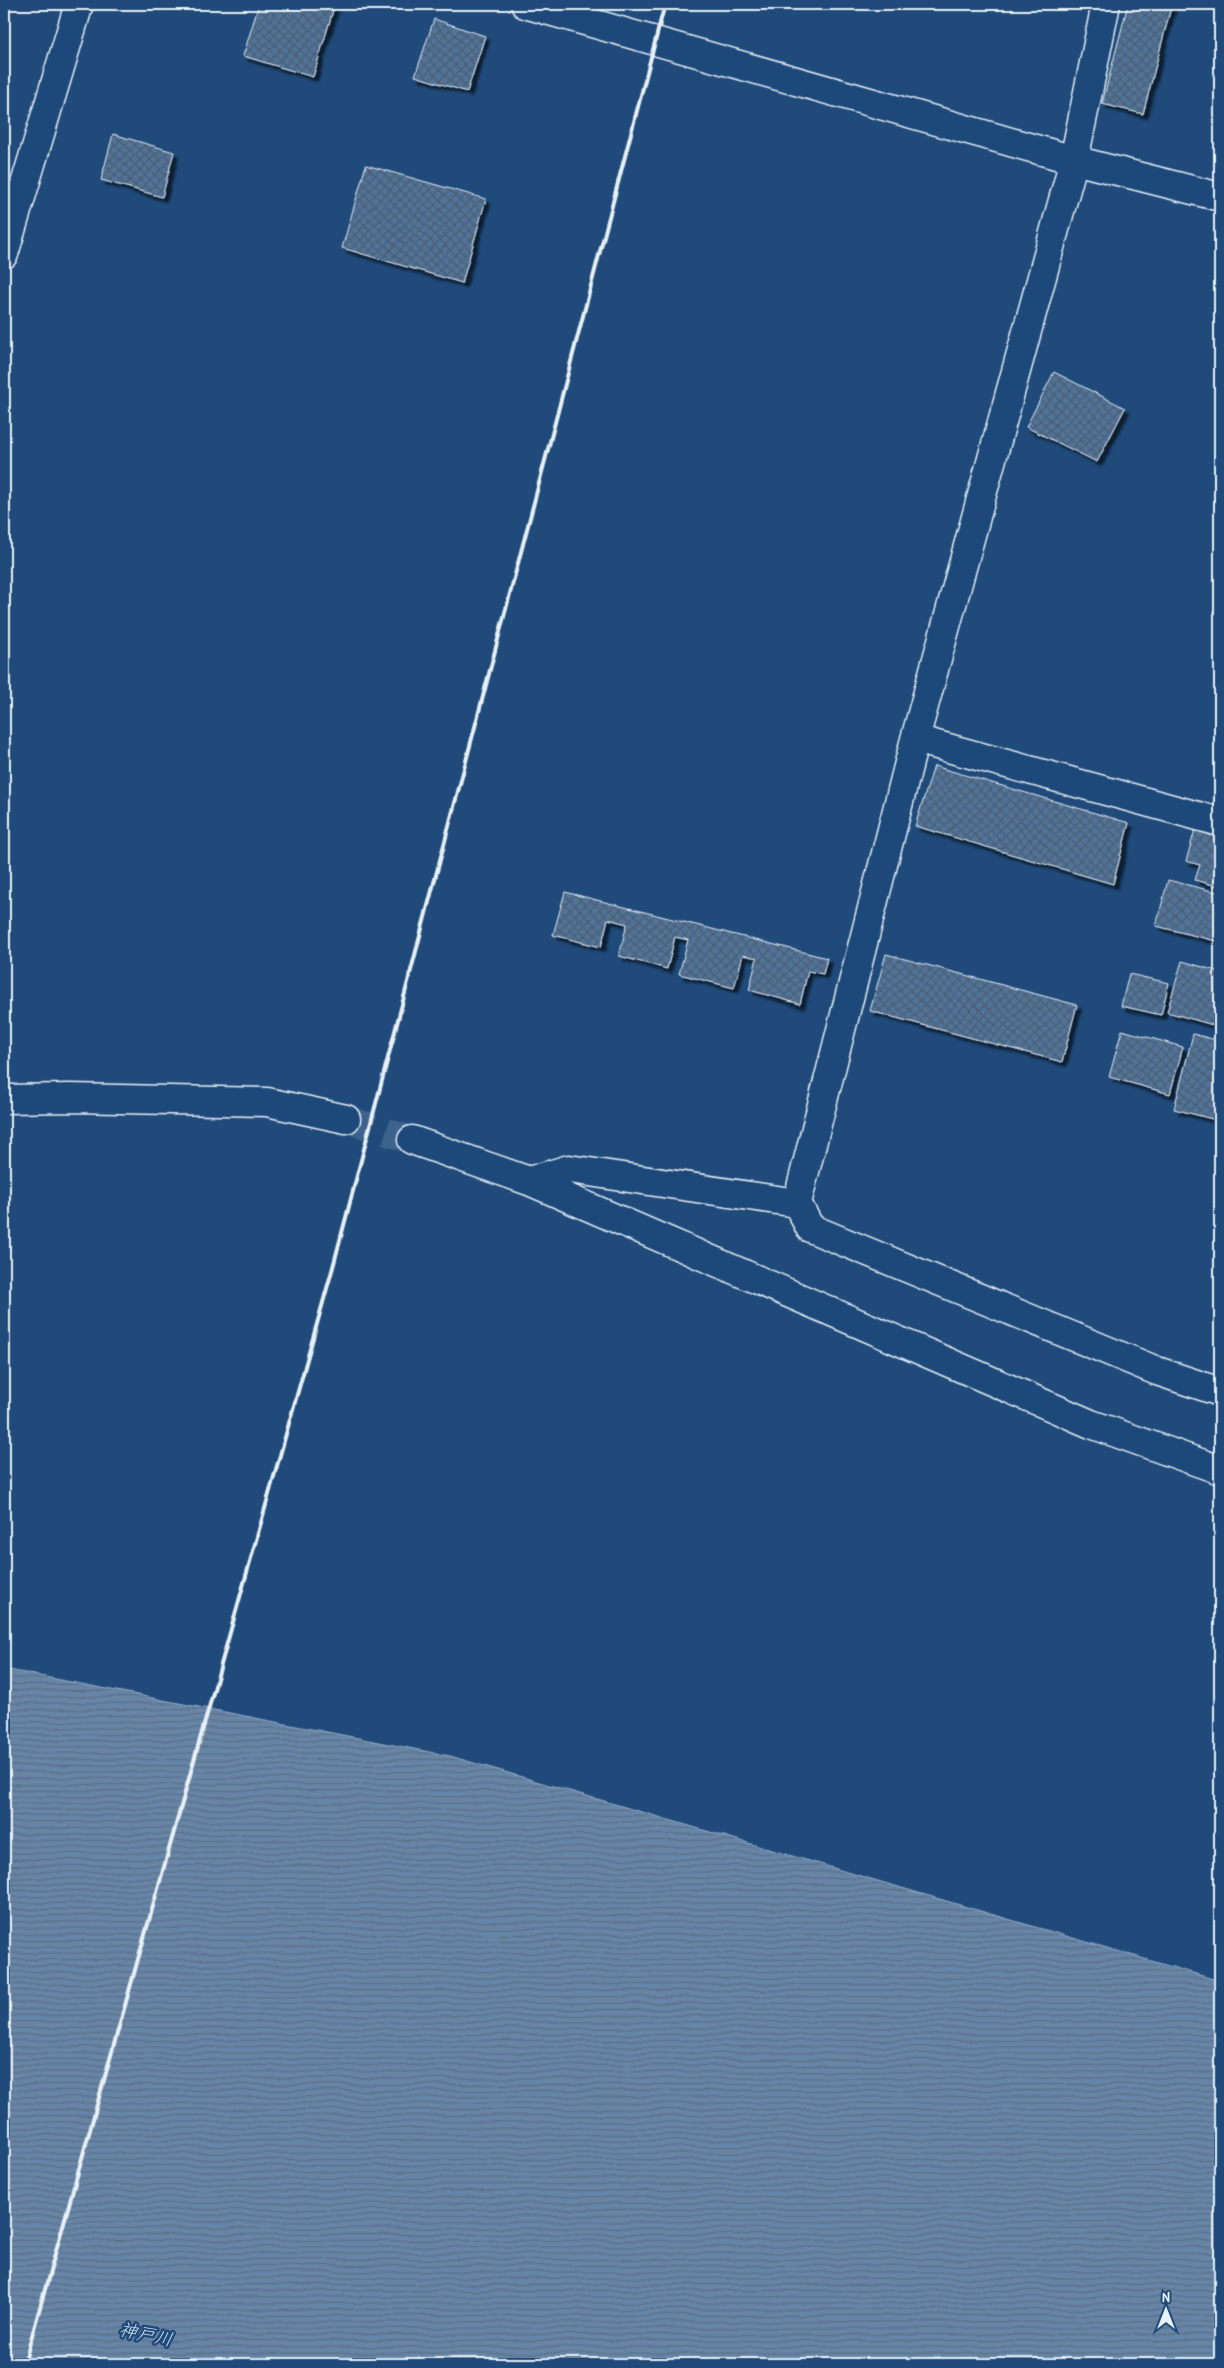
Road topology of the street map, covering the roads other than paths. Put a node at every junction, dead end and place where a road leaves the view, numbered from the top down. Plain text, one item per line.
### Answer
1 (79, 4) edge
2 (525, 4) edge
3 (1106, 4) edge
4 (1074, 160) junction
5 (1220, 197) edge
6 (4, 254) edge
7 (915, 738) junction
8 (1220, 822) edge
9 (4, 1099) edge
10 (346, 1119) tunnel mouth
11 (412, 1140) tunnel mouth
12 (529, 1181) junction
13 (797, 1203) junction
14 (1220, 1392) edge
15 (1220, 1470) edge

1 - 6 street
2 - 4 street
3 - 4 street
4 - 5 street
4 - 7 street
7 - 8 street
7 - 13 street
9 - 10 street
11 - 12 street
12 - 13 street
12 - 15 street
13 - 14 street

